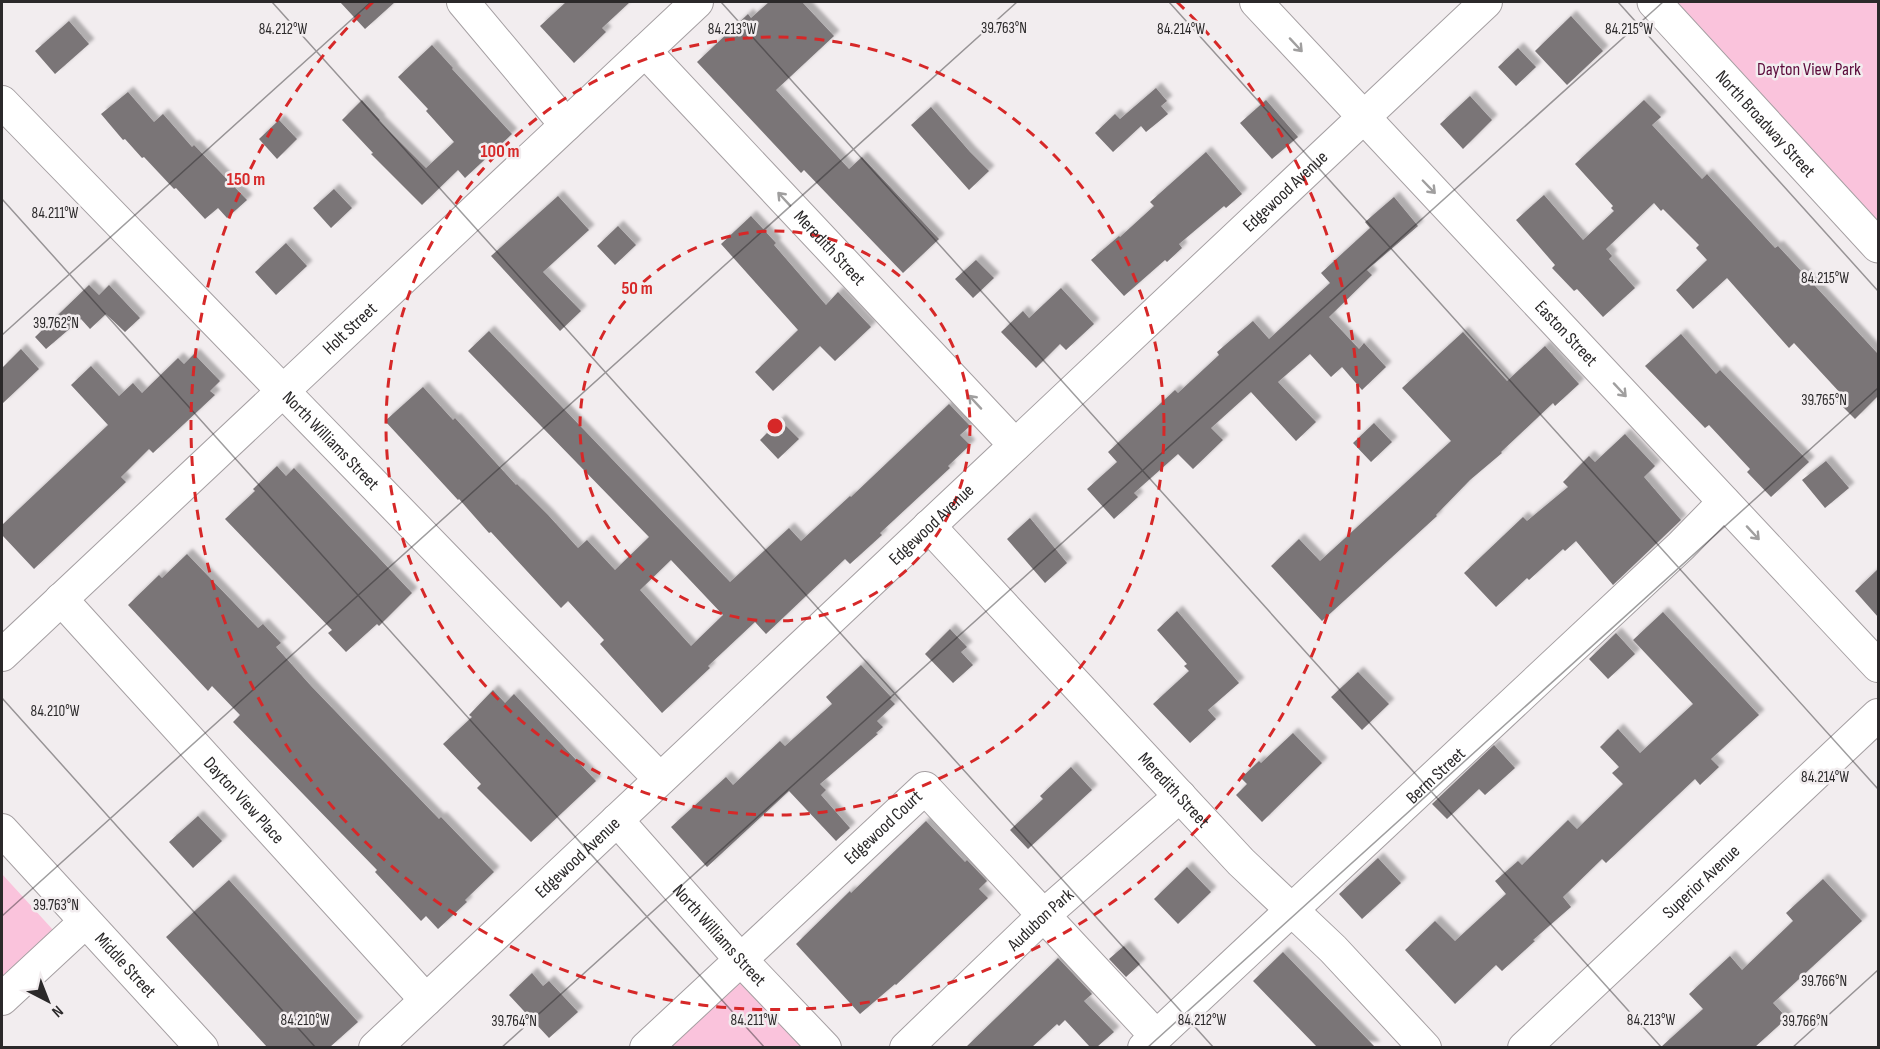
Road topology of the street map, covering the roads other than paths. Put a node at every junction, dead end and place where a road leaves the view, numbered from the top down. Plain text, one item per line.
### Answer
1 (463, 2) edge
2 (697, 2) edge
3 (1256, 2) edge
4 (1486, 2) edge
5 (1654, 2) edge
6 (645, 51) junction
7 (2, 102) edge
8 (1363, 117) junction
9 (566, 125) junction
10 (1878, 246) edge
11 (283, 391) junction
12 (1015, 445) junction
13 (1724, 502) junction
14 (929, 526) junction
15 (61, 599) junction
16 (2, 655) edge
17 (1878, 666) edge
18 (1878, 715) edge
19 (660, 779) junction
20 (1180, 796) junction
21 (616, 820) junction
22 (2, 830) edge
23 (1291, 910) junction
24 (1044, 915) junction
25 (85, 922) junction
26 (741, 960) junction
27 (2, 999) edge
28 (426, 1000) junction
29 (1150, 1042) edge
30 (202, 1047) edge
31 (375, 1047) edge
32 (646, 1047) edge
33 (825, 1047) edge
34 (906, 1047) edge
35 (1425, 1047) edge
36 (1524, 1047) edge

1 - 9 street
2 - 6 street, Holt Street
3 -> 8 street, Easton Street
4 - 8 street, Edgewood Avenue
5 - 10 street, North Broadway Street
6 - 9 street, Holt Street
12 -> 6 street, Meredith Street
7 - 11 street, North Williams Street
8 - 12 street, Edgewood Avenue
8 -> 13 street, Easton Street
9 - 11 street, Holt Street
11 - 15 street, Holt Street
11 - 19 street, North Williams Street
12 - 14 street, Edgewood Avenue
13 -> 17 street, Easton Street
13 - 23 street, Berm Street
14 - 19 street, Edgewood Avenue
14 - 20 street, Meredith Street
15 - 16 street, Holt Street
15 - 28 street, Dayton View Place
18 - 36 street, Superior Avenue
19 - 21 street, Edgewood Avenue
20 - 23 street, Meredith Street
20 - 24 street, Audubon Park
21 - 26 street, North Williams Street
21 - 28 street, Edgewood Avenue
22 - 25 street, Middle Street
23 - 29 street, Berm Street
23 - 35 street, Meredith Street
24 - 26 street, Edgewood Court
24 - 29 street, Edgewood Court
24 - 34 street, Audubon Park
25 - 27 street
25 - 30 street, Middle Street
26 - 32 street, Edgewood Court
26 - 33 street, North Williams Street
28 - 31 street, Edgewood Avenue

